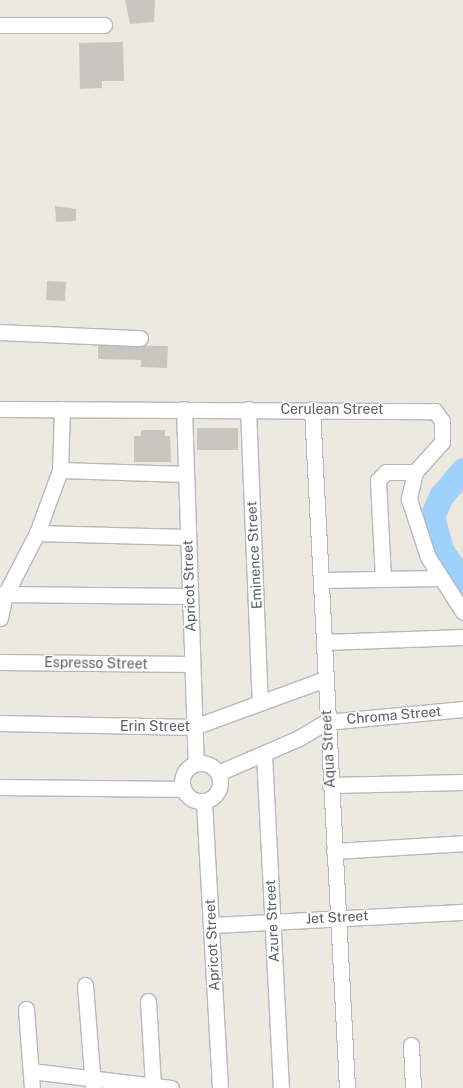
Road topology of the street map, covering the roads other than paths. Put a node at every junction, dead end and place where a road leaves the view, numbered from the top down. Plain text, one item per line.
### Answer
1 (0, 25) edge
2 (104, 25) dead end
3 (0, 332) edge
4 (140, 338) dead end
5 (0, 409) edge
6 (62, 409) junction
7 (184, 409) junction
8 (248, 409) junction
9 (312, 409) junction
10 (60, 470) junction
11 (415, 472) junction
12 (185, 474) junction
13 (37, 533) junction
14 (187, 537) junction
15 (441, 578) junction
16 (383, 579) junction
17 (321, 580) junction
18 (3, 595) edge
19 (189, 596) junction
20 (463, 612) edge
21 (0, 618) edge
22 (463, 637) edge
23 (325, 642) junction
24 (0, 662) edge
25 (192, 664) junction
26 (326, 679) junction
27 (260, 702) junction
28 (463, 709) edge
29 (326, 722) junction
30 (0, 723) edge
31 (194, 727) junction
32 (264, 754) junction
33 (196, 763) junction
34 (218, 773) junction
35 (463, 782) edge
36 (330, 784) junction
37 (0, 787) edge
38 (183, 789) junction
39 (204, 802) junction
40 (463, 843) edge
41 (334, 852) junction
42 (463, 912) edge
43 (336, 917) junction
44 (271, 920) junction
45 (212, 925) junction
46 (85, 985) dead end
47 (148, 1001) dead end
48 (26, 1009) dead end
49 (410, 1045) dead end
50 (30, 1071) junction
51 (92, 1083) edge
52 (153, 1086) junction
53 (32, 1088) edge
54 (171, 1088) edge
55 (220, 1088) edge
56 (281, 1088) edge
57 (347, 1088) edge
58 (413, 1088) edge

1 - 2 street
3 - 4 street
5 - 6 street, Cerulean Street
6 - 7 street, Cerulean Street
6 - 10 street
7 - 8 street, Cerulean Street
7 - 12 street, Apricot Street
8 - 9 street, Cerulean Street
8 - 27 street, Eminence Street
9 - 11 street, Cerulean Street
9 - 17 street, Aqua Street
10 - 12 street
10 - 13 street
11 - 15 street, Cerulean Street
11 - 16 street
12 - 14 street, Apricot Street
13 - 14 street
13 - 18 street
14 - 19 street, Apricot Street
15 - 16 street
15 - 20 street, Cerulean Street
16 - 17 street
17 - 23 street, Aqua Street
18 - 19 street
18 - 21 street
19 - 25 street, Apricot Street
22 - 23 street
23 - 26 street, Aqua Street
24 - 25 street, Espresso Street
25 - 31 street, Apricot Street
26 - 27 street, Erin Street
26 - 29 street, Aqua Street
27 - 31 street, Erin Street
28 - 29 street, Chroma Street
29 - 32 street, Chroma Street
29 - 36 street, Aqua Street
30 - 31 street, Erin Street
31 - 33 street, Apricot Street
32 - 34 street, Chroma Street
32 - 44 street, Azure Street
33 - 34 street
33 - 38 street
34 - 39 street
35 - 36 street
36 - 41 street, Aqua Street
37 - 38 street
38 - 39 street
39 - 45 street, Apricot Street
40 - 41 street
41 - 43 street, Aqua Street
42 - 43 street, Jet Street
43 - 44 street, Jet Street
43 - 57 street, Aqua Street
44 - 45 street, Jet Street
44 - 56 street, Azure Street
45 - 55 street, Apricot Street
46 - 51 street
47 - 52 street
48 - 50 street
49 - 58 street
50 - 51 street
50 - 53 street
51 - 52 street
52 - 54 street

